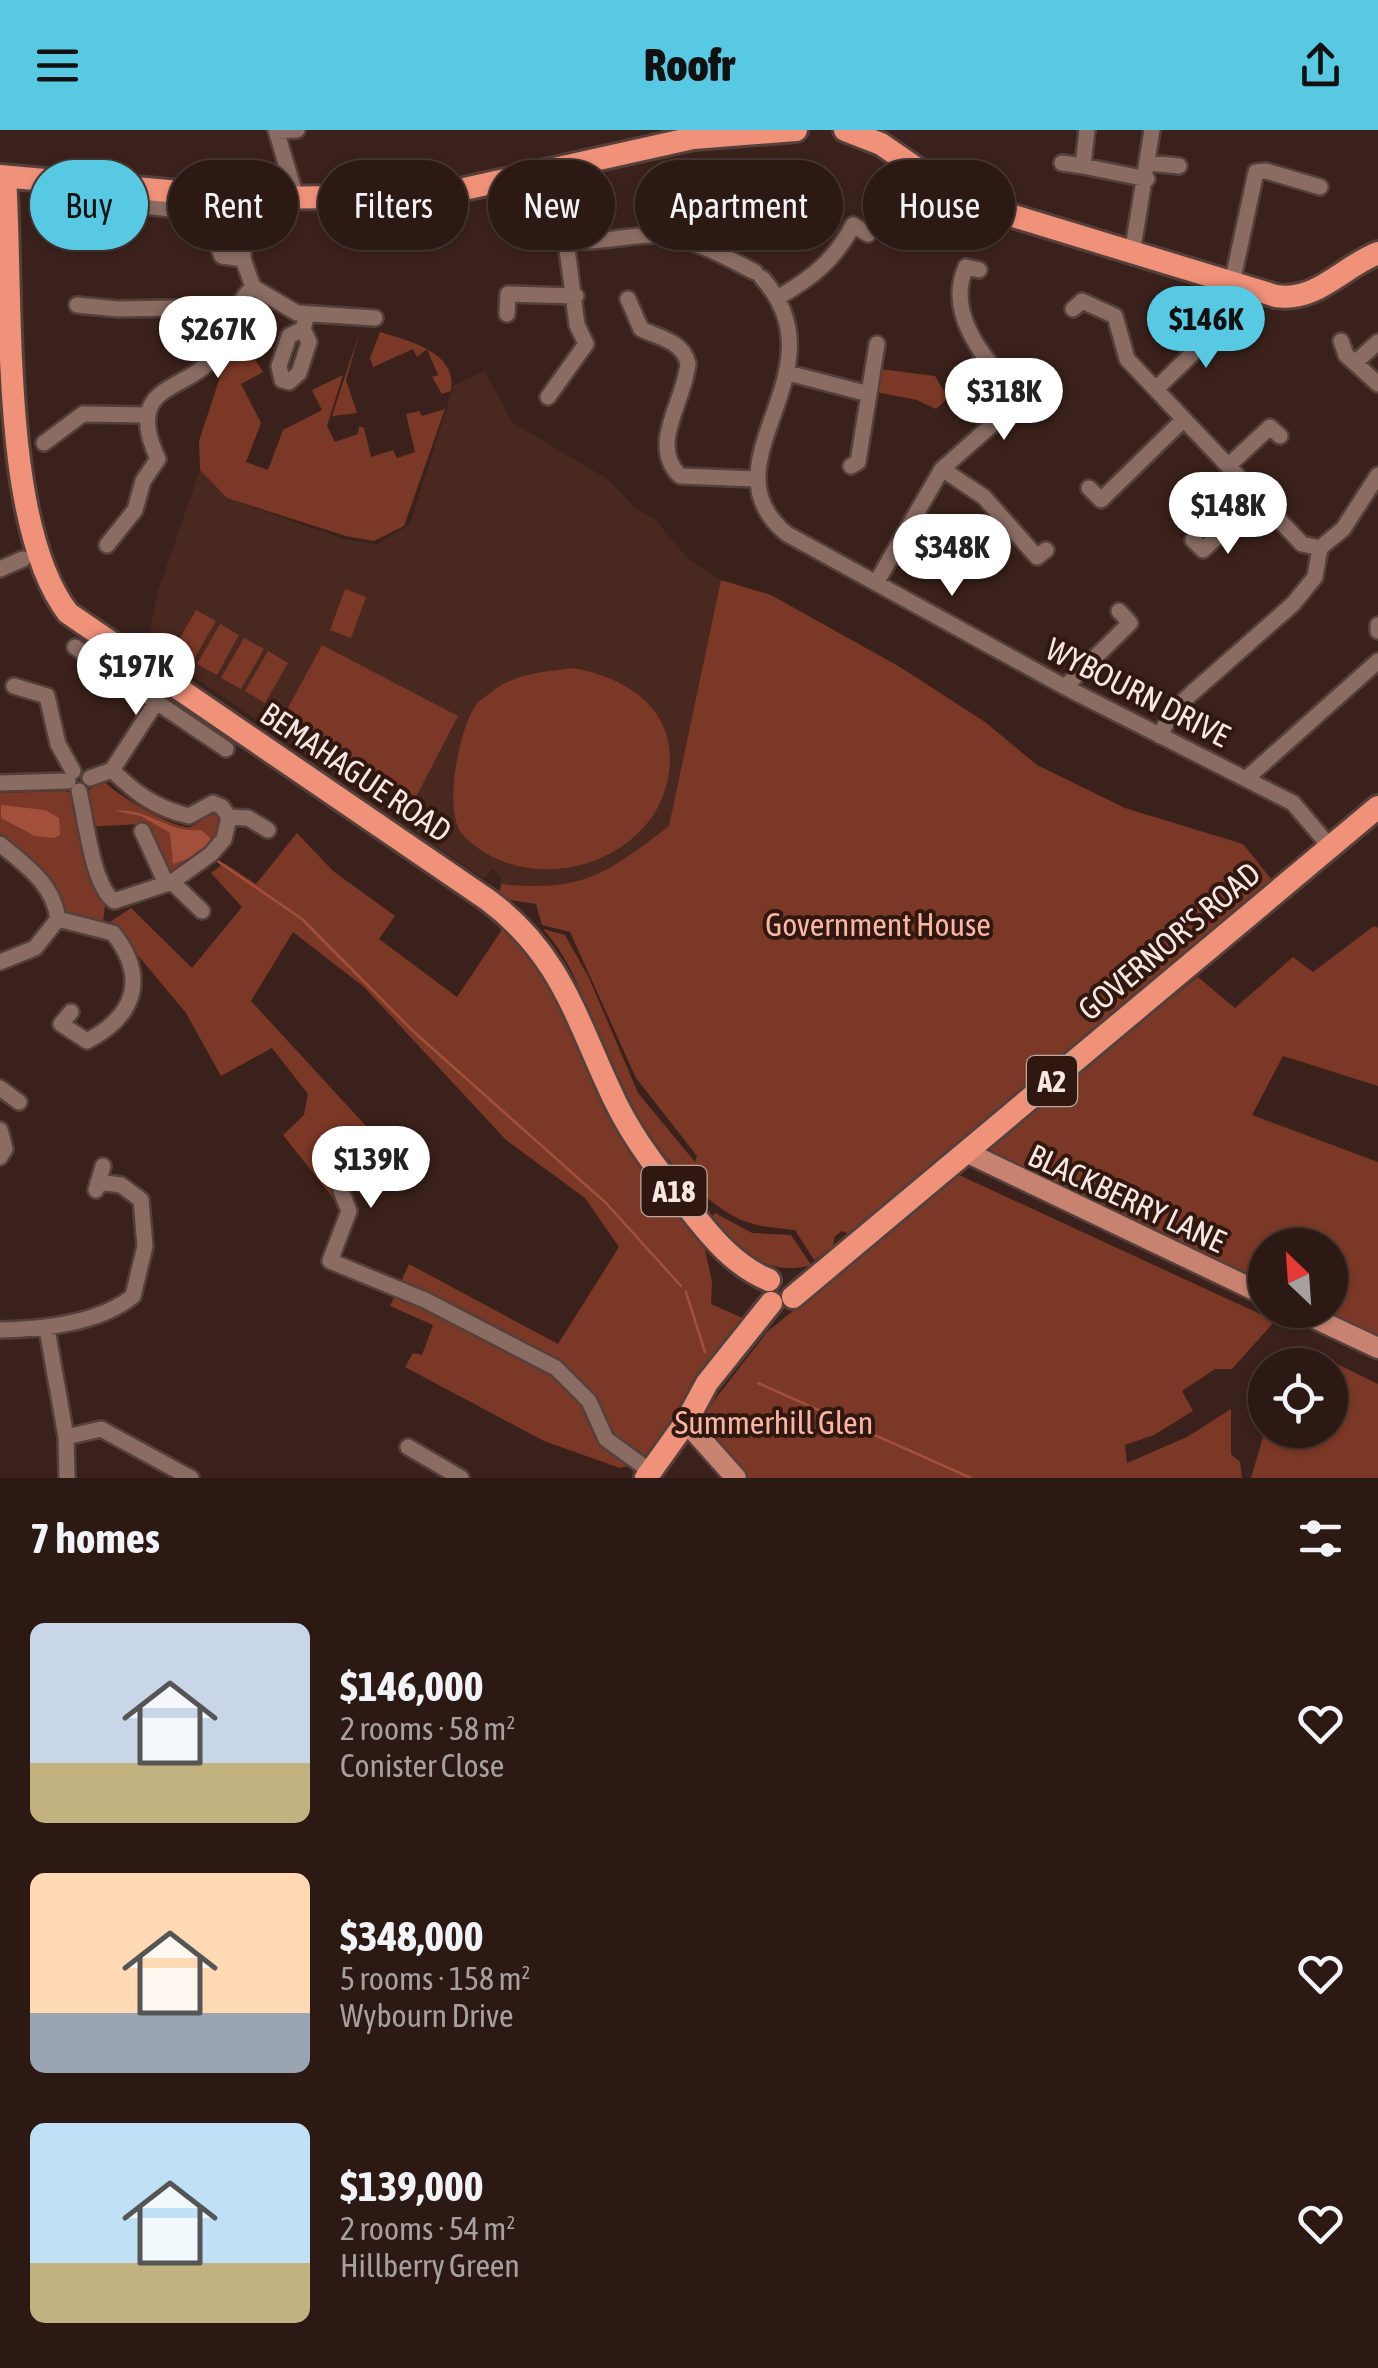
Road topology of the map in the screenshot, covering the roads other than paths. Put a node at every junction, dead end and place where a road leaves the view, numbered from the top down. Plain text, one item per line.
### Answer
1 (297, 130) edge
2 (796, 130) edge
3 (845, 130) edge
4 (1087, 130) edge
5 (1152, 130) edge
6 (276, 131) edge
7 (729, 131) edge
8 (285, 160) edge
9 (606, 160) edge
10 (1062, 163) dead end
11 (1083, 166) junction
12 (1178, 166) dead end
13 (1148, 171) junction
14 (2, 177) edge
15 (488, 186) edge
16 (1320, 187) dead end
17 (168, 191) edge
18 (298, 197) edge
19 (148, 208) edge
20 (853, 226) dead end
21 (244, 250) edge
22 (567, 250) edge
23 (707, 250) edge
24 (1378, 253) edge
25 (1132, 254) junction
26 (243, 259) junction
27 (979, 270) dead end
28 (1232, 283) junction
29 (253, 287) junction
30 (576, 296) junction
31 (779, 296) junction
32 (628, 299) dead end
33 (77, 305) dead end
34 (1073, 308) dead end
35 (508, 314) dead end
36 (375, 318) dead end
37 (1240, 318) dead end
38 (1341, 340) dead end
39 (220, 342) junction
40 (1378, 342) edge
41 (877, 344) dead end
42 (1357, 361) junction
43 (788, 373) junction
44 (1378, 384) edge
45 (1156, 389) junction
46 (870, 394) junction
47 (548, 397) dead end
48 (1020, 400) junction
49 (1033, 413) dead end
50 (148, 415) junction
51 (1184, 419) junction
52 (1270, 427) dead end
53 (649, 433) dead end
54 (666, 440) junction
55 (44, 443) dead end
56 (1228, 465) junction
57 (851, 466) dead end
58 (942, 469) junction
59 (1378, 475) edge
60 (755, 479) junction
61 (1089, 488) dead end
62 (1258, 498) junction
63 (107, 546) dead end
64 (1320, 548) junction
65 (1046, 550) dead end
66 (1202, 550) dead end
67 (24, 559) junction
68 (0, 569) edge
69 (876, 582) junction
70 (1129, 621) dead end
71 (81, 648) dead end
72 (1378, 662) edge
73 (14, 686) dead end
74 (1065, 687) junction
75 (155, 704) junction
76 (1160, 736) junction
77 (223, 744) dead end
78 (112, 770) junction
79 (1247, 778) junction
80 (73, 781) junction
81 (0, 783) edge
82 (1378, 806) edge
83 (228, 817) junction
84 (142, 830) dead end
85 (268, 830) dead end
86 (0, 844) edge
87 (1331, 848) junction
88 (169, 882) junction
89 (202, 910) dead end
90 (58, 919) junction
91 (1, 960) edge
92 (60, 1024) dead end
93 (2, 1093) edge
94 (19, 1102) dead end
95 (0, 1130) edge
96 (366, 1144) dead end
97 (966, 1152) junction
98 (0, 1157) edge
99 (99, 1179) dead end
100 (1248, 1287) edge
101 (781, 1289) junction
102 (128, 1300) junction
103 (134, 1318) dead end
104 (1335, 1328) edge
105 (46, 1329) junction
106 (0, 1330) edge
107 (1378, 1348) edge
108 (686, 1422) junction
109 (66, 1437) junction
110 (408, 1447) dead end
111 (648, 1475) edge
112 (67, 1478) edge
113 (191, 1478) edge
114 (461, 1478) edge
115 (736, 1478) edge

1 - 6 street
2 - 7 highway
3 - 25 highway
4 - 11 street
5 - 13 street
6 - 8 street
7 - 9 highway
10 - 11 street
11 - 13 street
12 - 13 street
13 - 25 street
14 - 17 highway
14 - 67 highway, BEMAHAGUE ROAD / A18
15 - 18 highway
16 - 28 street
19 - 26 street
20 - 31 street
21 - 26 street
22 - 30 street
23 - 31 street
24 - 28 highway
25 - 28 highway
26 - 29 street
27 - 48 street
29 - 36 street
29 - 39 street
30 - 35 street
30 - 47 street
31 - 43 street
32 - 54 street
33 - 39 street
34 - 45 street
37 - 45 street
38 - 42 street
39 - 50 street
40 - 42 street
41 - 46 street
42 - 44 street
43 - 46 street
43 - 60 street
45 - 51 street
46 - 57 street
48 - 49 street
48 - 58 street
50 - 55 street
50 - 63 street
51 - 56 street
51 - 61 street
52 - 56 street
53 - 54 street
54 - 60 street
56 - 62 street
58 - 65 street
58 - 69 street
59 - 64 street
60 - 69 street, WYBOURN DRIVE
62 - 64 street
62 - 66 street
64 - 76 street
67 - 68 street
67 - 101 highway, BEMAHAGUE ROAD / A18
69 - 74 street, WYBOURN DRIVE
70 - 74 street
71 - 75 street
72 - 79 street
73 - 80 street
74 - 76 street, WYBOURN DRIVE
75 - 77 street
75 - 78 street
76 - 79 street, WYBOURN DRIVE
78 - 80 street
78 - 83 street
79 - 87 street, WYBOURN DRIVE
80 - 81 street
80 - 88 street
82 - 87 highway, GOVERNOR'S ROAD / A2
83 - 85 street
83 - 88 street
84 - 88 street
86 - 90 street
87 - 97 highway, GOVERNOR'S ROAD / A2
88 - 89 street
90 - 91 street
90 - 92 street
93 - 94 street
95 - 98 street
96 - 111 street
97 - 100 main road, BLACKBERRY LANE
97 - 101 highway, GOVERNOR'S ROAD / A2
99 - 102 street
101 - 108 highway, A2
102 - 103 street
102 - 105 street
104 - 107 main road
105 - 106 street
105 - 109 street
108 - 111 highway, A2
108 - 115 main road
109 - 112 street
109 - 113 street
110 - 114 street

